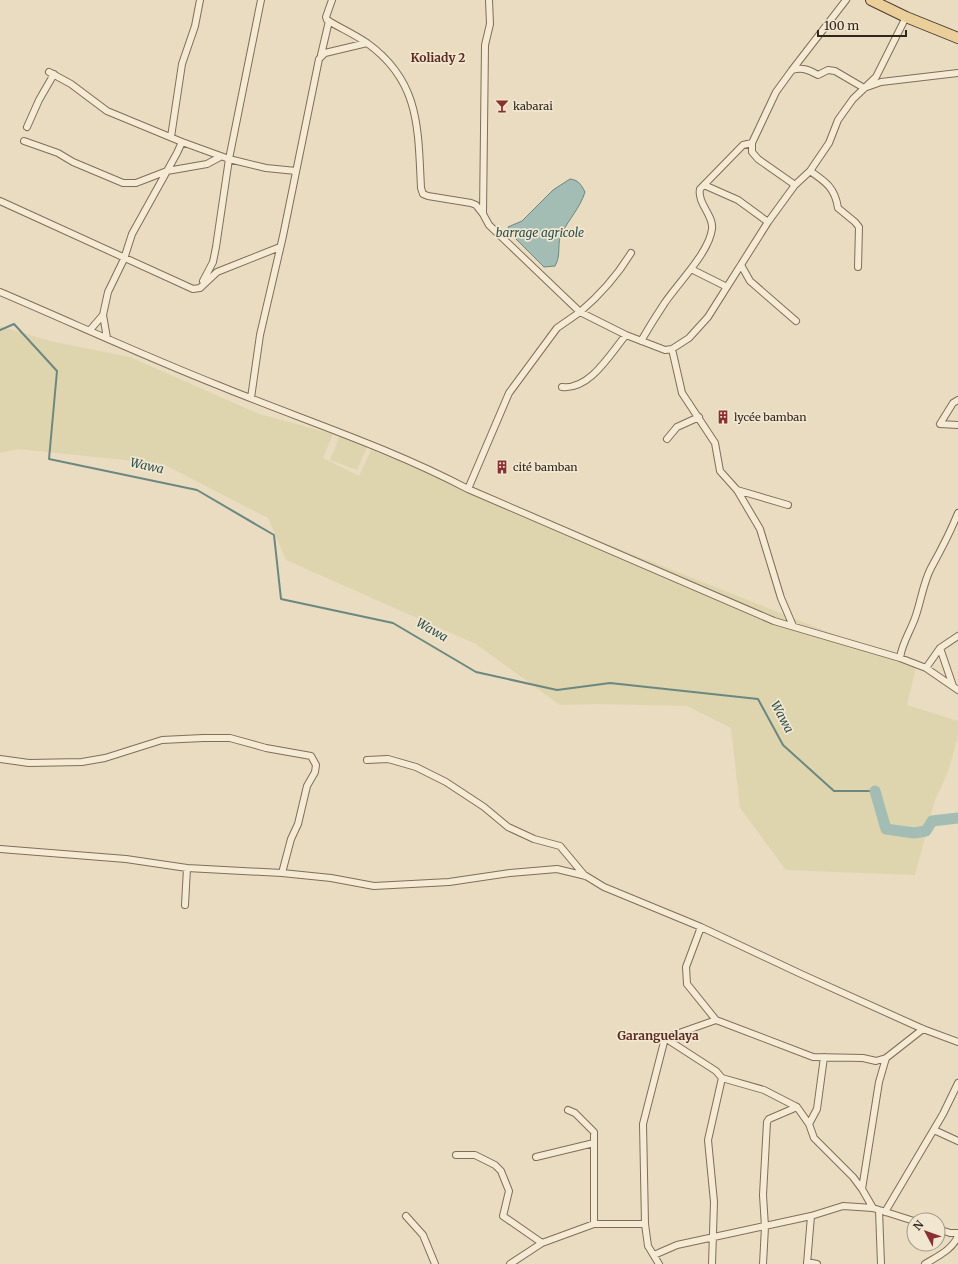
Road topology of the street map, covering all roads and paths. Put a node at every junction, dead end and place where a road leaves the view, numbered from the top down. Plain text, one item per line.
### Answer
1 (200, 0) edge
2 (261, 0) edge
3 (332, 0) edge
4 (489, 0) edge
5 (846, 0) edge
6 (871, 0) edge
7 (906, 17) junction
8 (329, 21) junction
9 (958, 38) edge
10 (367, 43) junction
11 (321, 55) junction
12 (792, 70) junction
13 (958, 74) edge
14 (878, 79) junction
15 (864, 88) junction
16 (27, 127) dead end
17 (171, 136) junction
18 (24, 142) dead end
19 (182, 142) junction
20 (752, 143) junction
21 (220, 157) junction
22 (229, 160) junction
23 (167, 171) junction
24 (296, 171) junction
25 (810, 171) junction
26 (796, 185) junction
27 (704, 186) junction
28 (0, 201) edge
29 (483, 214) junction
30 (768, 222) junction
31 (280, 247) junction
32 (631, 253) dead end
33 (124, 259) junction
34 (741, 265) junction
35 (858, 267) dead end
36 (690, 269) junction
37 (727, 287) junction
38 (200, 288) junction
39 (0, 292) edge
40 (580, 312) junction
41 (103, 314) junction
42 (796, 321) dead end
43 (90, 330) junction
44 (626, 335) junction
45 (107, 338) junction
46 (641, 341) junction
47 (672, 349) junction
48 (562, 387) dead end
49 (251, 398) junction
50 (958, 400) edge
51 (699, 417) junction
52 (958, 425) edge
53 (667, 439) dead end
54 (468, 489) junction
55 (737, 490) junction
56 (788, 505) dead end
57 (958, 514) edge
58 (793, 626) junction
59 (958, 636) edge
60 (940, 648) junction
61 (900, 658) junction
62 (926, 668) junction
63 (955, 688) edge
64 (0, 758) edge
65 (366, 760) dead end
66 (0, 849) edge
67 (187, 868) junction
68 (282, 873) junction
69 (586, 876) junction
70 (185, 905) dead end
71 (701, 926) junction
72 (716, 1020) junction
73 (923, 1029) junction
74 (665, 1038) junction
75 (958, 1042) edge
76 (824, 1056) junction
77 (886, 1058) junction
78 (722, 1078) junction
79 (958, 1083) edge
80 (798, 1107) junction
81 (568, 1110) dead end
82 (809, 1124) junction
83 (934, 1130) junction
84 (958, 1141) edge
85 (594, 1143) junction
86 (456, 1155) dead end
87 (536, 1157) dead end
88 (862, 1190) junction
89 (873, 1208) junction
90 (882, 1211) junction
91 (406, 1216) dead end
92 (811, 1216) junction
93 (906, 1218) edge
94 (594, 1224) junction
95 (645, 1224) junction
96 (765, 1227) junction
97 (946, 1232) edge
98 (958, 1232) edge
99 (713, 1236) junction
100 (958, 1236) edge
101 (542, 1243) junction
102 (654, 1255) junction
103 (807, 1263) edge
104 (436, 1264) edge
105 (510, 1264) edge
106 (659, 1264) edge
107 (712, 1264) edge
108 (764, 1264) edge
109 (817, 1264) edge
110 (881, 1264) edge
111 (925, 1264) edge

1 - 17 street
2 - 22 street
3 - 8 street
4 - 29 street
5 - 12 street
6 - 7 main road
7 - 9 main road
7 - 14 street
8 - 10 street
8 - 11 street
10 - 11 street
10 - 29 street
11 - 24 street
12 - 15 street
12 - 20 street
13 - 14 street
14 - 15 street
15 - 25 street
16 - 17 street
17 - 19 street
18 - 23 street
19 - 21 street
19 - 23 street
20 - 26 street
20 - 27 street
21 - 22 street
21 - 23 street
22 - 24 street
22 - 38 street
23 - 33 street
24 - 31 street
25 - 26 street
25 - 35 street
26 - 30 street
27 - 30 street
27 - 36 street
28 - 33 street
29 - 40 street
30 - 34 street
31 - 38 street
31 - 49 street
32 - 40 street
33 - 38 street
33 - 41 street
34 - 37 street
34 - 42 street
36 - 37 street
36 - 46 street
37 - 47 street
39 - 43 street
40 - 44 street
40 - 54 street
41 - 43 street
41 - 45 street
43 - 45 street
44 - 46 street
44 - 48 street
45 - 49 street
46 - 47 street
47 - 51 street
49 - 54 street
50 - 52 street
51 - 53 street
51 - 55 street
54 - 58 street
55 - 56 street
55 - 58 street
57 - 61 street
58 - 61 street
59 - 60 street
60 - 62 street
60 - 63 street
61 - 62 street
62 - 63 street
64 - 68 street
65 - 69 street
66 - 67 street
67 - 68 street
67 - 70 street
68 - 69 street
69 - 71 street
71 - 72 street
71 - 73 street
72 - 74 street
72 - 76 street
73 - 75 street
73 - 77 street
74 - 78 street
74 - 95 street
76 - 77 street
76 - 82 street
77 - 88 street
78 - 80 street
78 - 99 street
79 - 83 street
80 - 82 street
80 - 96 street
81 - 85 street
82 - 88 street
83 - 84 street
83 - 90 street
85 - 87 street
85 - 94 street
86 - 101 street
88 - 89 street
89 - 90 street
89 - 92 street
90 - 93 street
90 - 110 street
91 - 104 street
92 - 96 street
92 - 103 street
94 - 95 street
94 - 101 street
95 - 102 street
96 - 99 street
96 - 108 street
97 - 98 street
99 - 102 street
99 - 107 street
100 - 111 street
101 - 105 street
102 - 106 street
103 - 109 street

